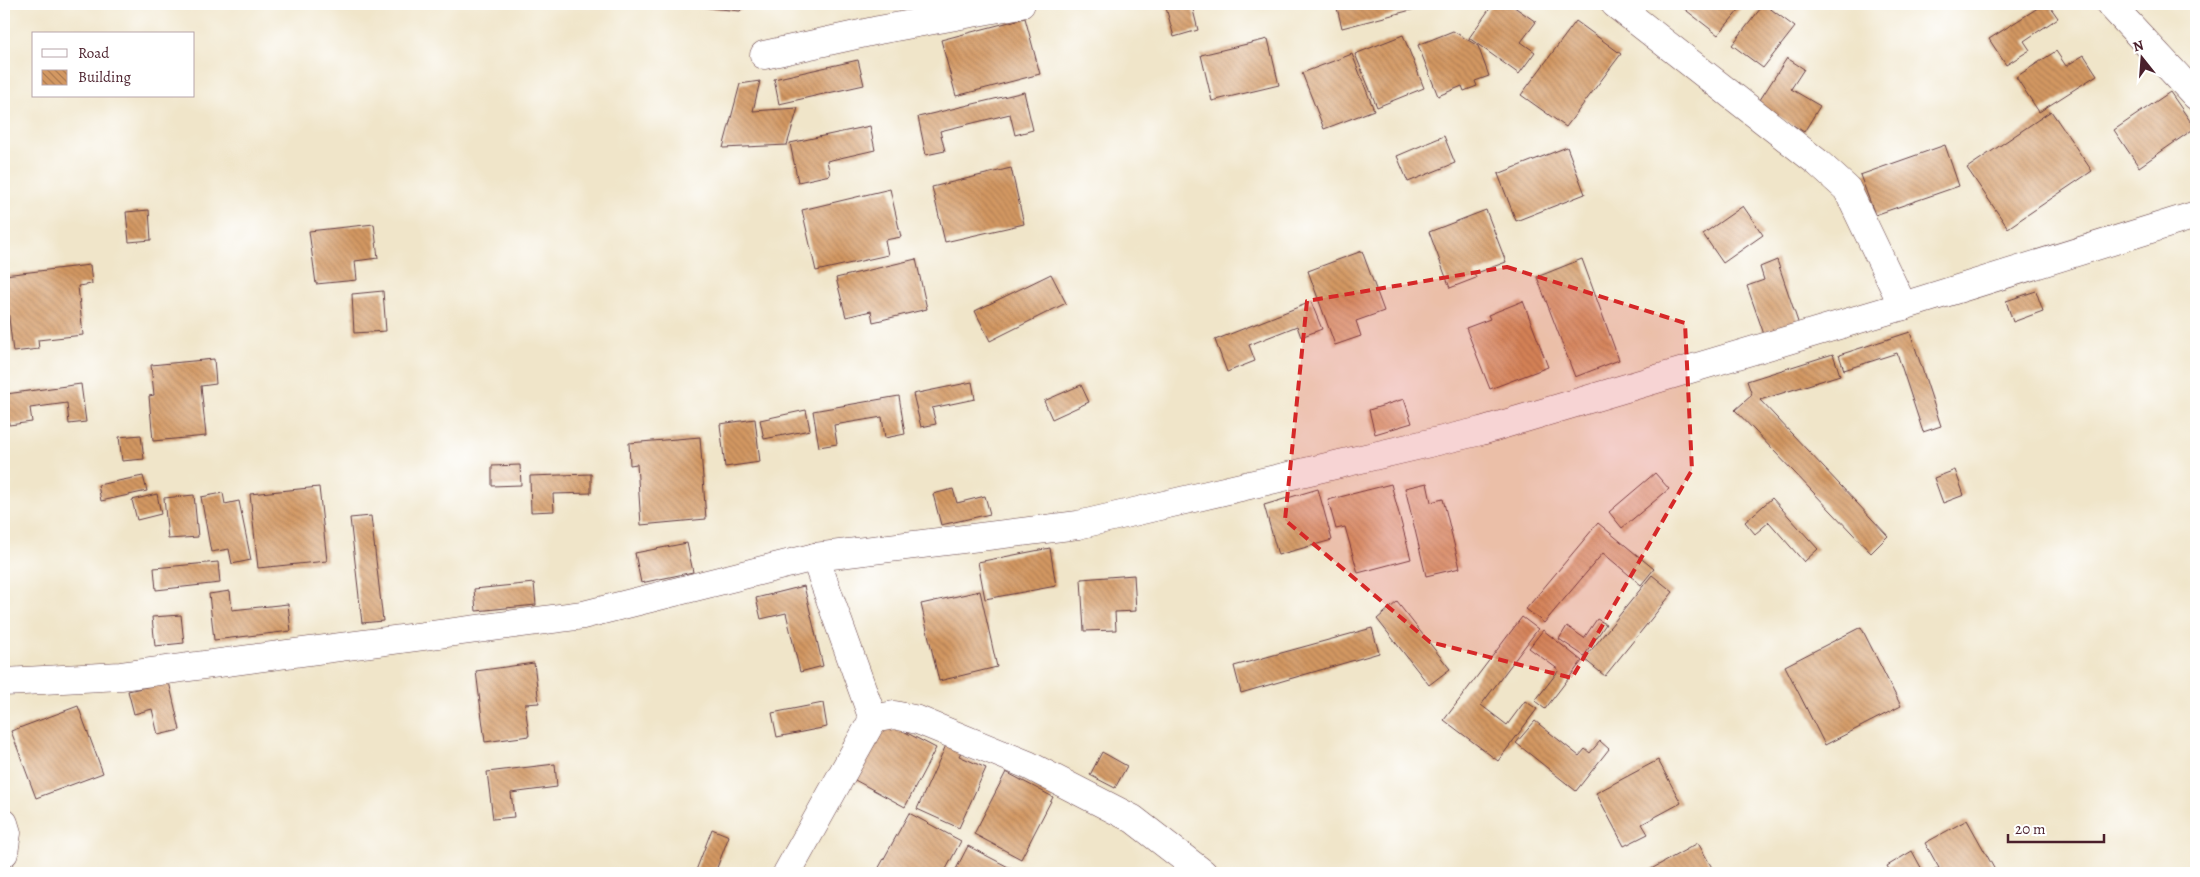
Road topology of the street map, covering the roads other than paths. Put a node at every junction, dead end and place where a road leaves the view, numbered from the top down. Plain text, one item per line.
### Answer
1 (1021, 4) edge
2 (1616, 4) edge
3 (2110, 4) edge
4 (764, 55) dead end
5 (2196, 96) edge
6 (2196, 214) edge
7 (1903, 306) junction
8 (815, 557) junction
9 (4, 682) edge
10 (873, 719) junction
11 (4, 823) edge
12 (4, 853) edge
13 (787, 873) edge
14 (1203, 873) edge

1 - 4 street
2 - 7 street
3 - 5 street
6 - 7 street
7 - 8 street
8 - 9 street
8 - 10 street
10 - 13 street
10 - 14 street
11 - 12 street

